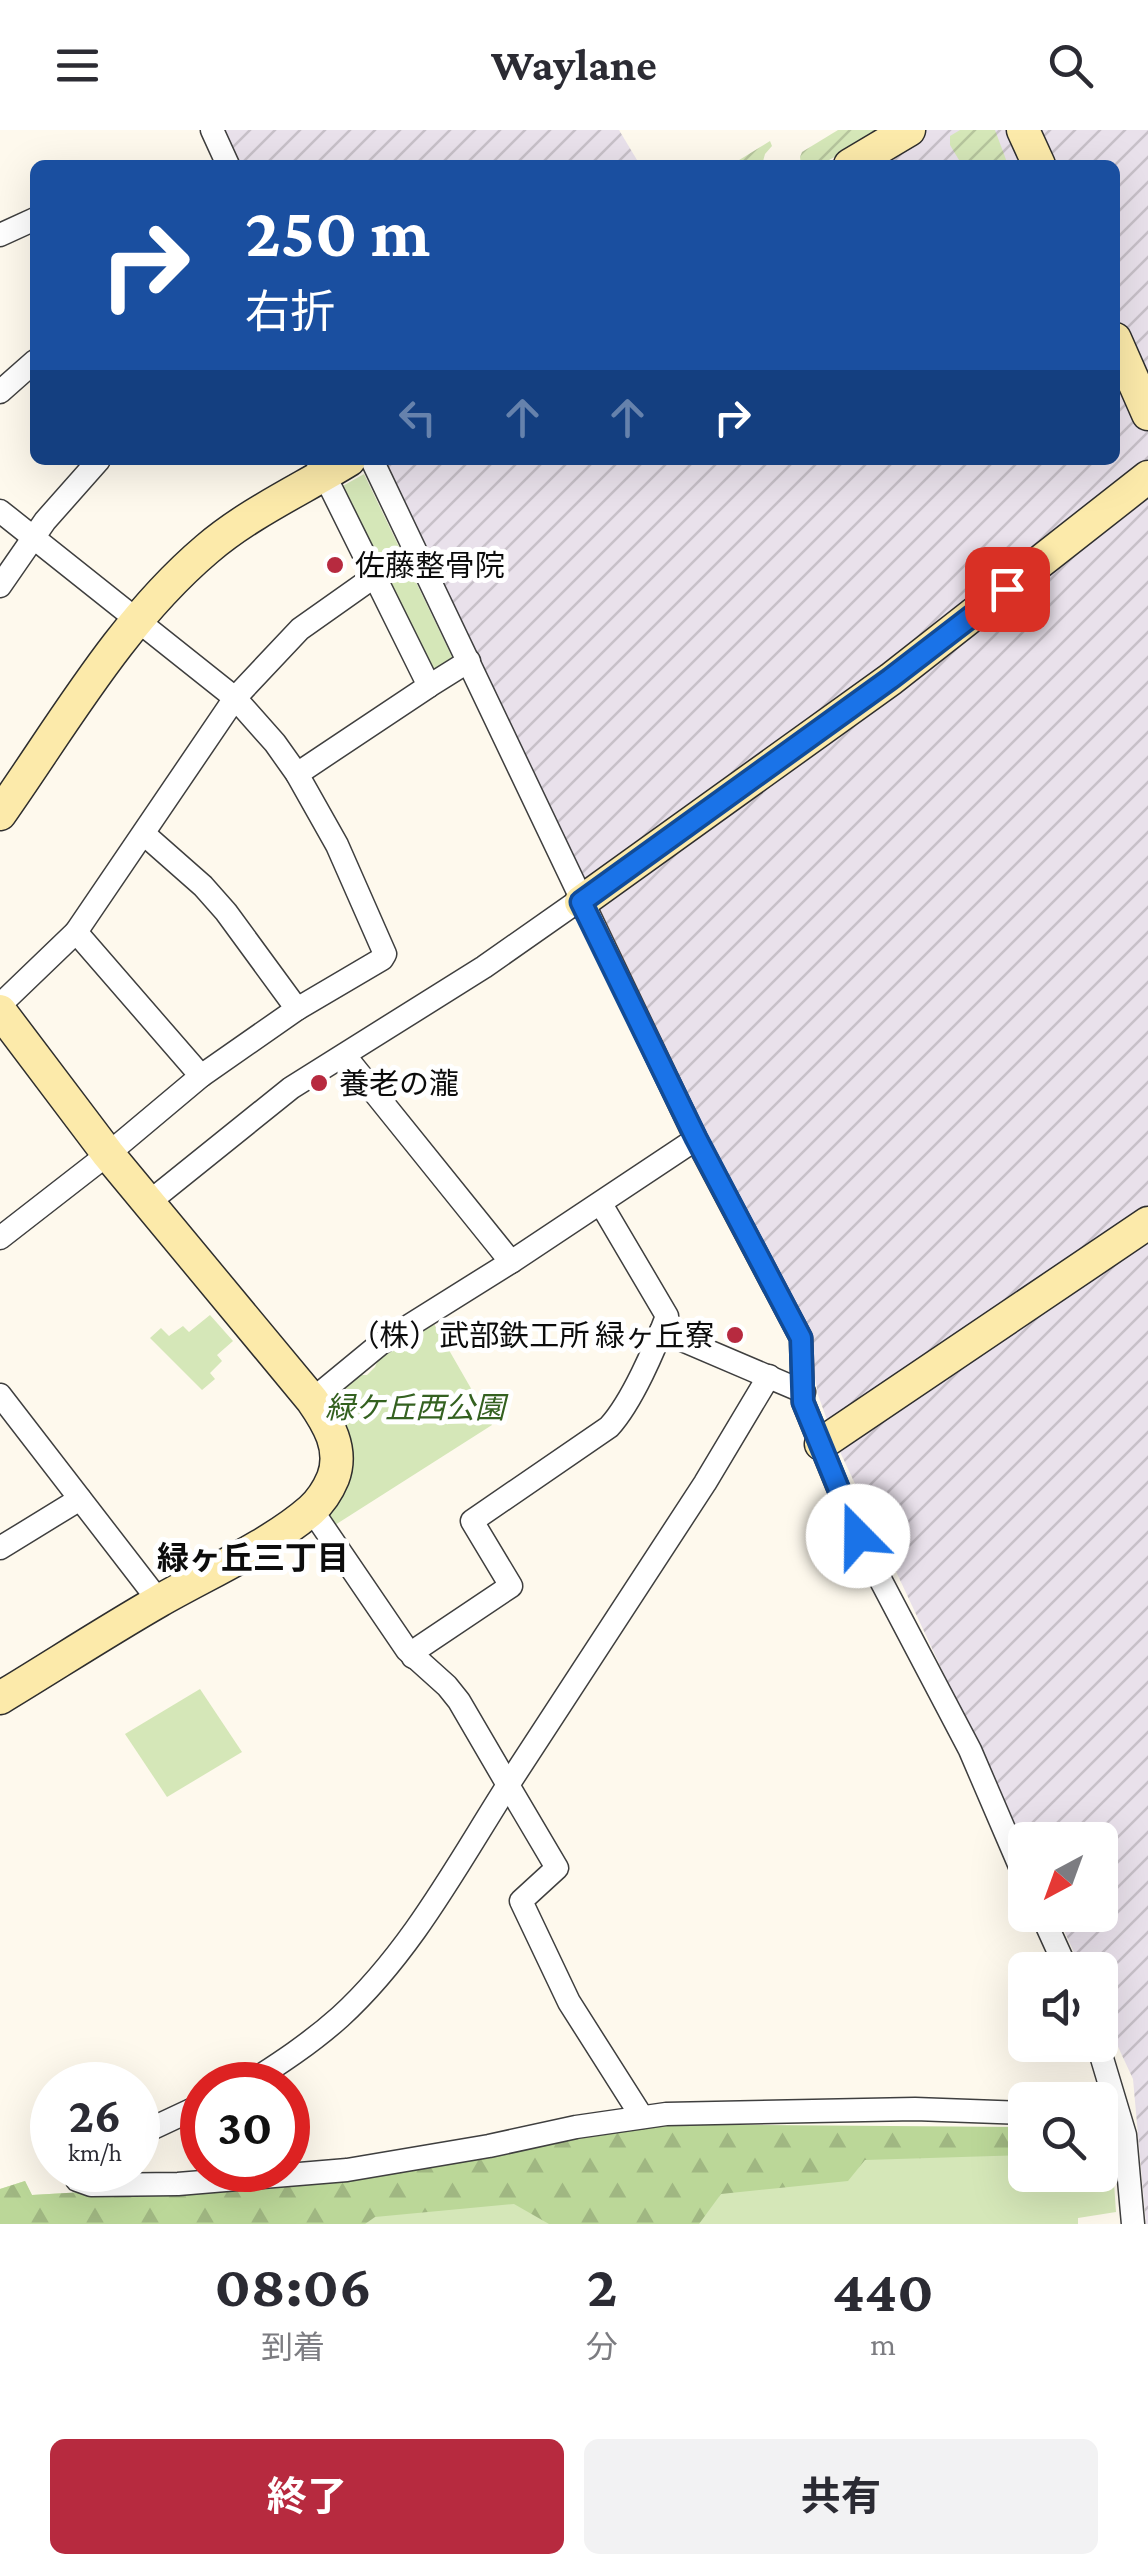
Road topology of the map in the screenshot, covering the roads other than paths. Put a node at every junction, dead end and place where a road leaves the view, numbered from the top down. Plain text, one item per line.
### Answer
1 (212, 130) edge
2 (909, 130) edge
3 (1023, 130) edge
4 (226, 160) edge
5 (858, 160) edge
6 (1037, 160) edge
7 (30, 221) edge
8 (0, 236) edge
9 (1120, 350) edge
10 (30, 365) edge
11 (0, 392) edge
12 (1148, 414) edge
13 (95, 465) edge
14 (330, 465) edge
15 (374, 465) edge
16 (1148, 478) edge
17 (0, 511) edge
18 (33, 537) junction
19 (375, 576) junction
20 (0, 586) edge
21 (139, 620) junction
22 (469, 661) junction
23 (429, 686) junction
24 (235, 698) junction
25 (298, 774) junction
26 (0, 814) edge
27 (144, 834) junction
28 (581, 902) junction
29 (76, 932) junction
30 (0, 1008) edge
31 (297, 1009) junction
32 (345, 1056) junction
33 (201, 1076) junction
34 (696, 1138) junction
35 (108, 1154) junction
36 (148, 1203) junction
37 (600, 1204) junction
38 (0, 1206) edge
39 (1148, 1223) edge
40 (8, 1232) edge
41 (512, 1262) junction
42 (661, 1330) junction
43 (769, 1376) junction
44 (804, 1392) junction
45 (0, 1395) edge
46 (312, 1400) junction
47 (821, 1444) junction
48 (80, 1500) junction
49 (311, 1510) junction
50 (0, 1548) edge
51 (159, 1601) junction
52 (414, 1656) junction
53 (0, 1698) edge
54 (508, 1785) junction
55 (1008, 1838) edge
56 (281, 2062) edge
57 (1008, 2112) edge
58 (642, 2117) junction
59 (1118, 2126) edge
60 (160, 2184) edge
61 (1132, 2224) edge

1 - 4 street
2 - 5 street
3 - 6 street
7 - 8 street
9 - 12 street
10 - 11 street
13 - 18 street
14 - 19 street
14 - 21 street
15 - 22 street
16 - 28 street
17 - 18 street
18 - 20 street
18 - 21 street
19 - 23 street
19 - 24 street
21 - 24 street
21 - 26 street
22 - 23 street
22 - 28 street
23 - 25 street
24 - 25 street
24 - 27 street
25 - 31 street
27 - 29 street
27 - 31 street
28 - 32 street
28 - 34 street
29 - 30 street
29 - 33 street
30 - 35 street
31 - 33 street
32 - 36 street
32 - 41 street
33 - 35 street
34 - 37 street
34 - 44 street
35 - 36 street
35 - 40 street
36 - 46 street
37 - 41 street
37 - 42 street
38 - 40 street
39 - 47 street
41 - 46 street
42 - 43 street
42 - 52 street
43 - 44 street
43 - 54 street
44 - 47 street
45 - 48 street
46 - 49 street
47 - 55 street
48 - 50 street
48 - 51 street
49 - 51 street
49 - 52 street
51 - 53 street
52 - 54 street
54 - 56 street
54 - 58 street
57 - 58 street
58 - 60 street
59 - 61 street

